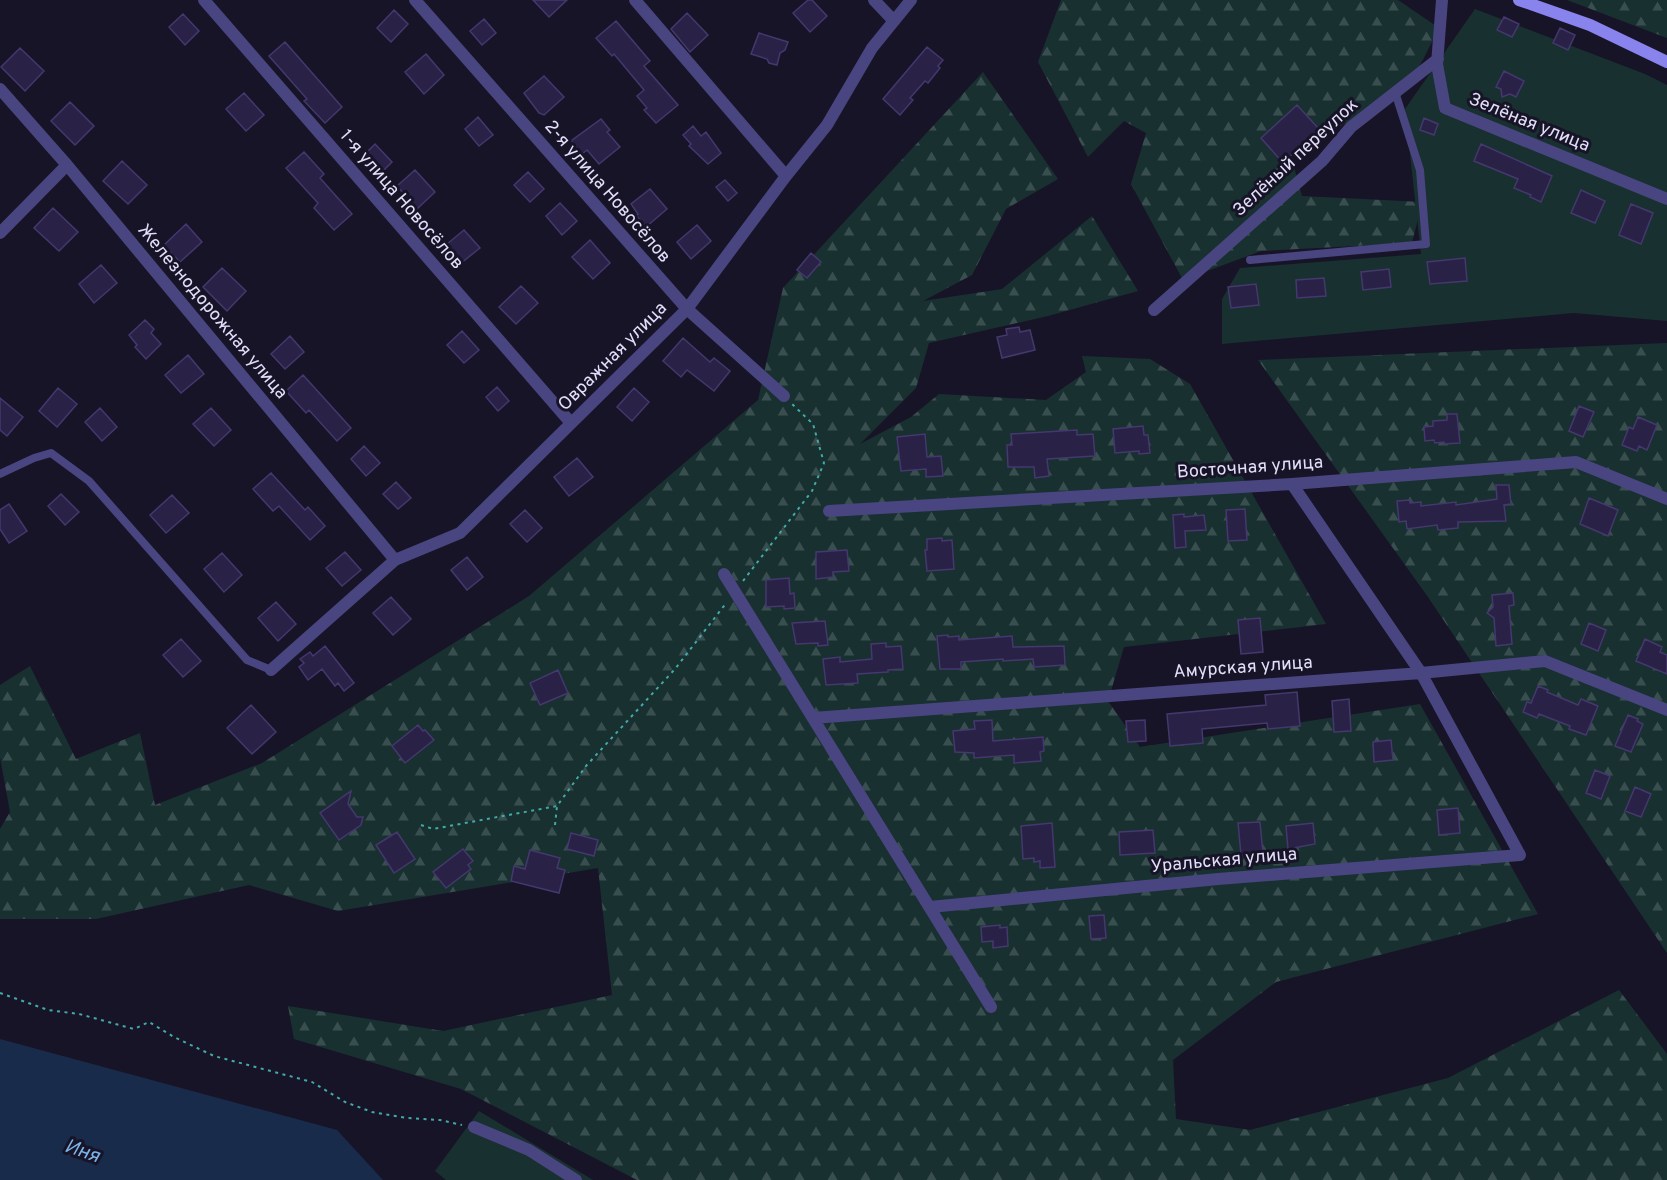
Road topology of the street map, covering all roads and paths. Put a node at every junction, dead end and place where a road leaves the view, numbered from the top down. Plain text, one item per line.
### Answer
1 (204, 0) edge
2 (416, 0) edge
3 (635, 0) edge
4 (874, 0) edge
5 (911, 0) edge
6 (1442, 0) edge
7 (1519, 0) edge
8 (894, 21) junction
9 (1438, 59) junction
10 (1667, 62) edge
11 (0, 89) edge
12 (1395, 93) junction
13 (67, 165) junction
14 (786, 176) junction
15 (1667, 199) edge
16 (0, 233) edge
17 (1250, 260) dead end
18 (687, 309) junction
19 (1154, 310) dead end
20 (784, 396) joint
21 (571, 423) junction
22 (0, 474) edge
23 (1292, 484) junction
24 (1667, 499) edge
25 (829, 511) dead end
26 (395, 560) junction
27 (724, 574) dead end
28 (740, 585) dead end
29 (733, 594) dead end
30 (271, 670) joint
31 (1421, 673) junction
32 (1667, 710) edge
33 (813, 718) junction
34 (557, 806) junction
35 (421, 825) dead end
36 (555, 825) dead end
37 (930, 906) junction
38 (0, 993) edge
39 (991, 1007) dead end
40 (474, 1127) joint
41 (576, 1180) edge

1 - 21 street, 1-я улица Новосёлов
2 - 18 street, 2-я улица Новосёлов
3 - 14 street
4 - 8 street
5 - 8 street, Овражная улица
6 - 9 street, Зелёная улица
7 - 10 main road
8 - 14 street, Овражная улица
9 - 12 street, Зелёный переулок
9 - 15 street, Зелёная улица
11 - 13 street, Железнодорожная улица
12 - 17 lane
12 - 19 street, Зелёный переулок
13 - 16 street
13 - 26 street, Железнодорожная улица
14 - 18 street, Овражная улица
18 - 20 street, 2-я улица Новосёлов
18 - 21 street, Овражная улица
20 - 28 path
21 - 26 street, Овражная улица
22 - 30 lane
23 - 24 street, Восточная улица
23 - 25 street, Восточная улица
23 - 31 street
26 - 30 street, Овражная улица
27 - 33 street
29 - 34 path
31 - 32 street, Амурская улица
31 - 33 street, Амурская улица
31 - 37 street, Уральская улица
33 - 37 street
34 - 35 path
34 - 36 path
37 - 39 street
38 - 40 path
40 - 41 street

